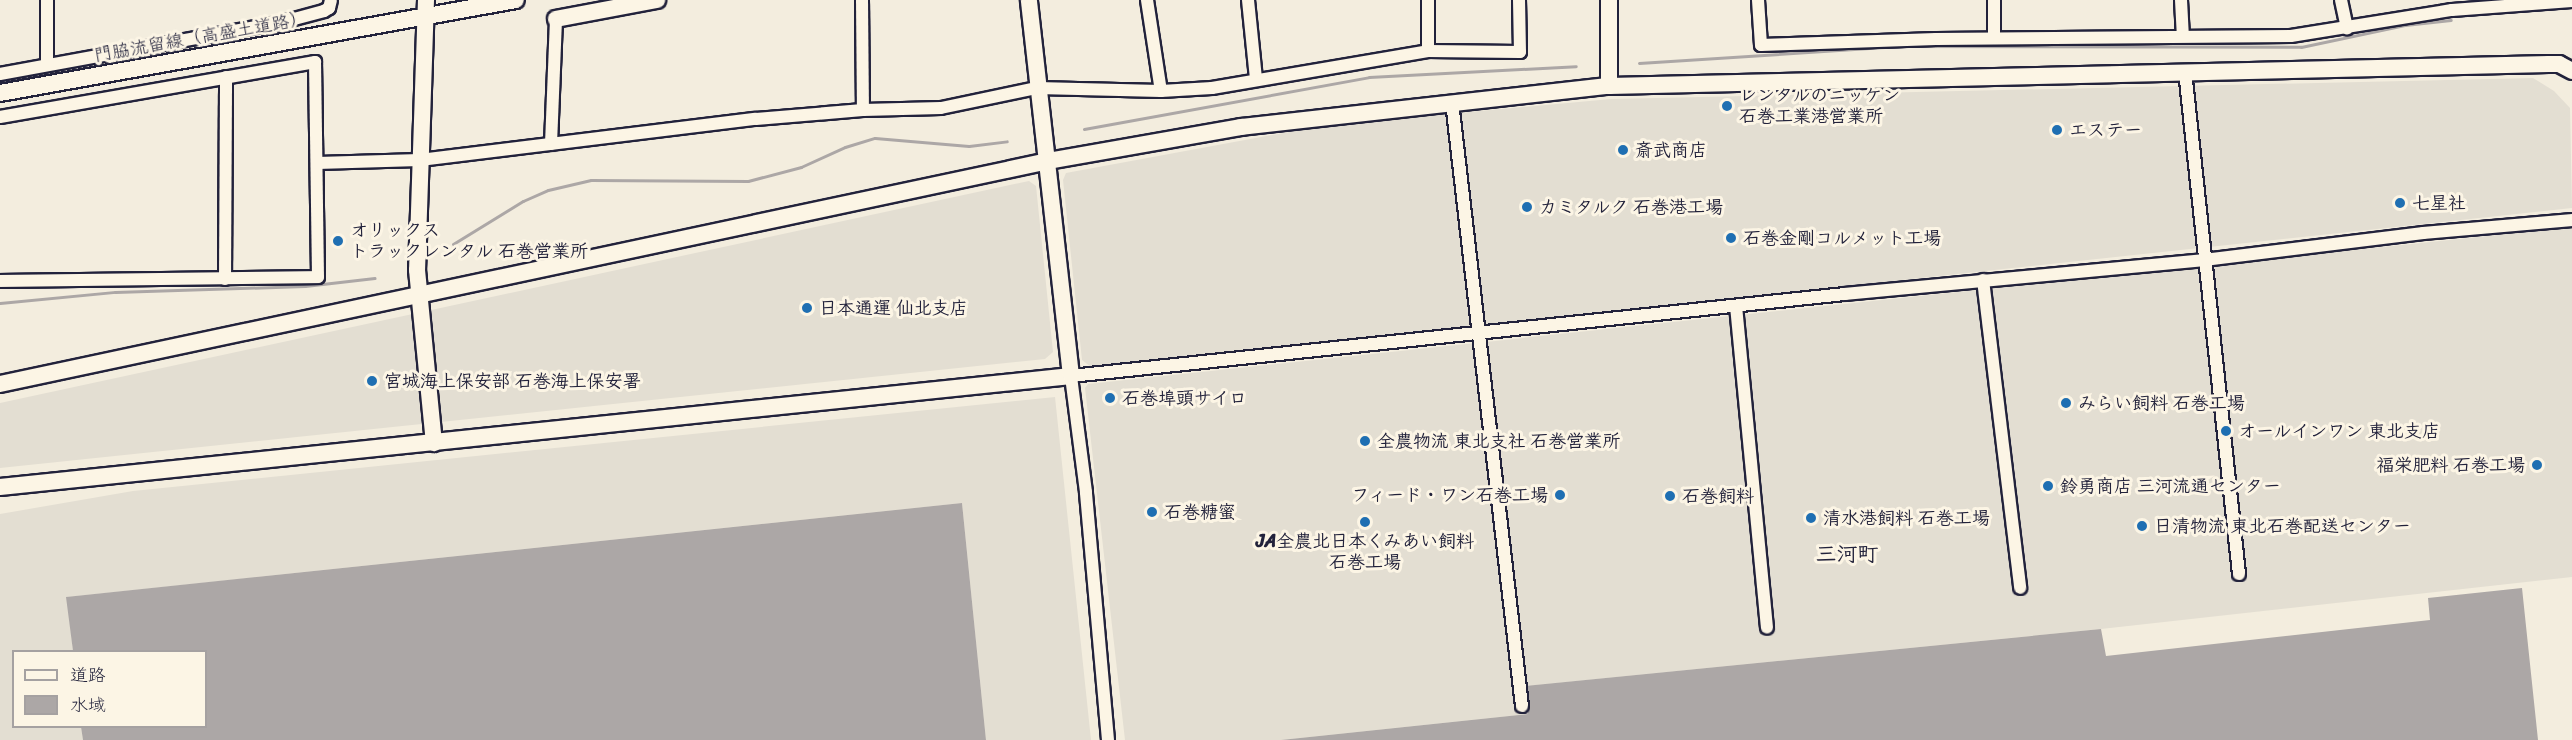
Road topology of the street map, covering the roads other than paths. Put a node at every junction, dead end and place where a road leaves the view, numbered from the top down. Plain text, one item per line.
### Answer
1 (47, 0) edge
2 (330, 0) edge
3 (516, 0) edge
4 (657, 0) edge
5 (862, 0) edge
6 (1029, 0) edge
7 (1147, 0) edge
8 (1248, 0) edge
9 (1428, 0) edge
10 (1520, 0) edge
11 (1609, 0) edge
12 (1758, 0) edge
13 (1994, 0) edge
14 (2181, 0) edge
15 (2341, 0) edge
16 (2572, 1) edge
17 (426, 8) edge
18 (556, 19) joint
19 (2347, 28) junction
20 (2183, 35) junction
21 (1994, 38) junction
22 (1428, 51) junction
23 (47, 65) junction
24 (2571, 66) edge
25 (2185, 71) junction
26 (0, 74) edge
27 (225, 77) junction
28 (1256, 79) junction
29 (1609, 86) junction
30 (1037, 88) junction
31 (1161, 91) junction
32 (0, 93) edge
33 (1452, 102) junction
34 (863, 111) junction
35 (0, 117) edge
36 (551, 144) junction
37 (420, 160) junction
38 (1048, 161) junction
39 (317, 163) junction
40 (2572, 220) edge
41 (2204, 260) junction
42 (225, 279) junction
43 (1983, 280) junction
44 (0, 281) edge
45 (419, 297) junction
46 (1736, 306) junction
47 (1479, 333) junction
48 (1071, 376) junction
49 (0, 384) edge
50 (434, 443) junction
51 (0, 487) edge
52 (2239, 574) dead end
53 (2020, 588) dead end
54 (1767, 628) dead end
55 (1522, 706) dead end
56 (1108, 740) edge

1 - 23 street
2 - 23 street
3 - 17 street, 門脇流留線（高盛土道路）
4 - 18 street
5 - 34 street
6 - 30 street
7 - 31 street
8 - 28 street
9 - 22 street
10 - 22 street
11 - 29 street
12 - 21 street
13 - 21 street
14 - 20 street
15 - 19 street
16 - 19 street
17 - 32 street, 門脇流留線（高盛土道路）
17 - 37 street
18 - 36 street
19 - 20 street
20 - 21 street
22 - 28 street
23 - 26 street
24 - 25 street
25 - 29 street
25 - 41 street
27 - 35 street
27 - 39 street
27 - 42 street
28 - 31 street
29 - 33 street
30 - 31 street
30 - 34 street
30 - 38 street
33 - 38 street
33 - 47 street
34 - 36 street
36 - 37 street
37 - 39 street
37 - 45 street
38 - 45 street
38 - 48 street
39 - 42 street
40 - 41 street
41 - 43 street
41 - 52 street
42 - 44 street
43 - 46 street
43 - 53 street
45 - 49 street
45 - 50 street
46 - 47 street
46 - 54 street
47 - 48 street
47 - 55 street
48 - 50 street
48 - 56 street
50 - 51 street

